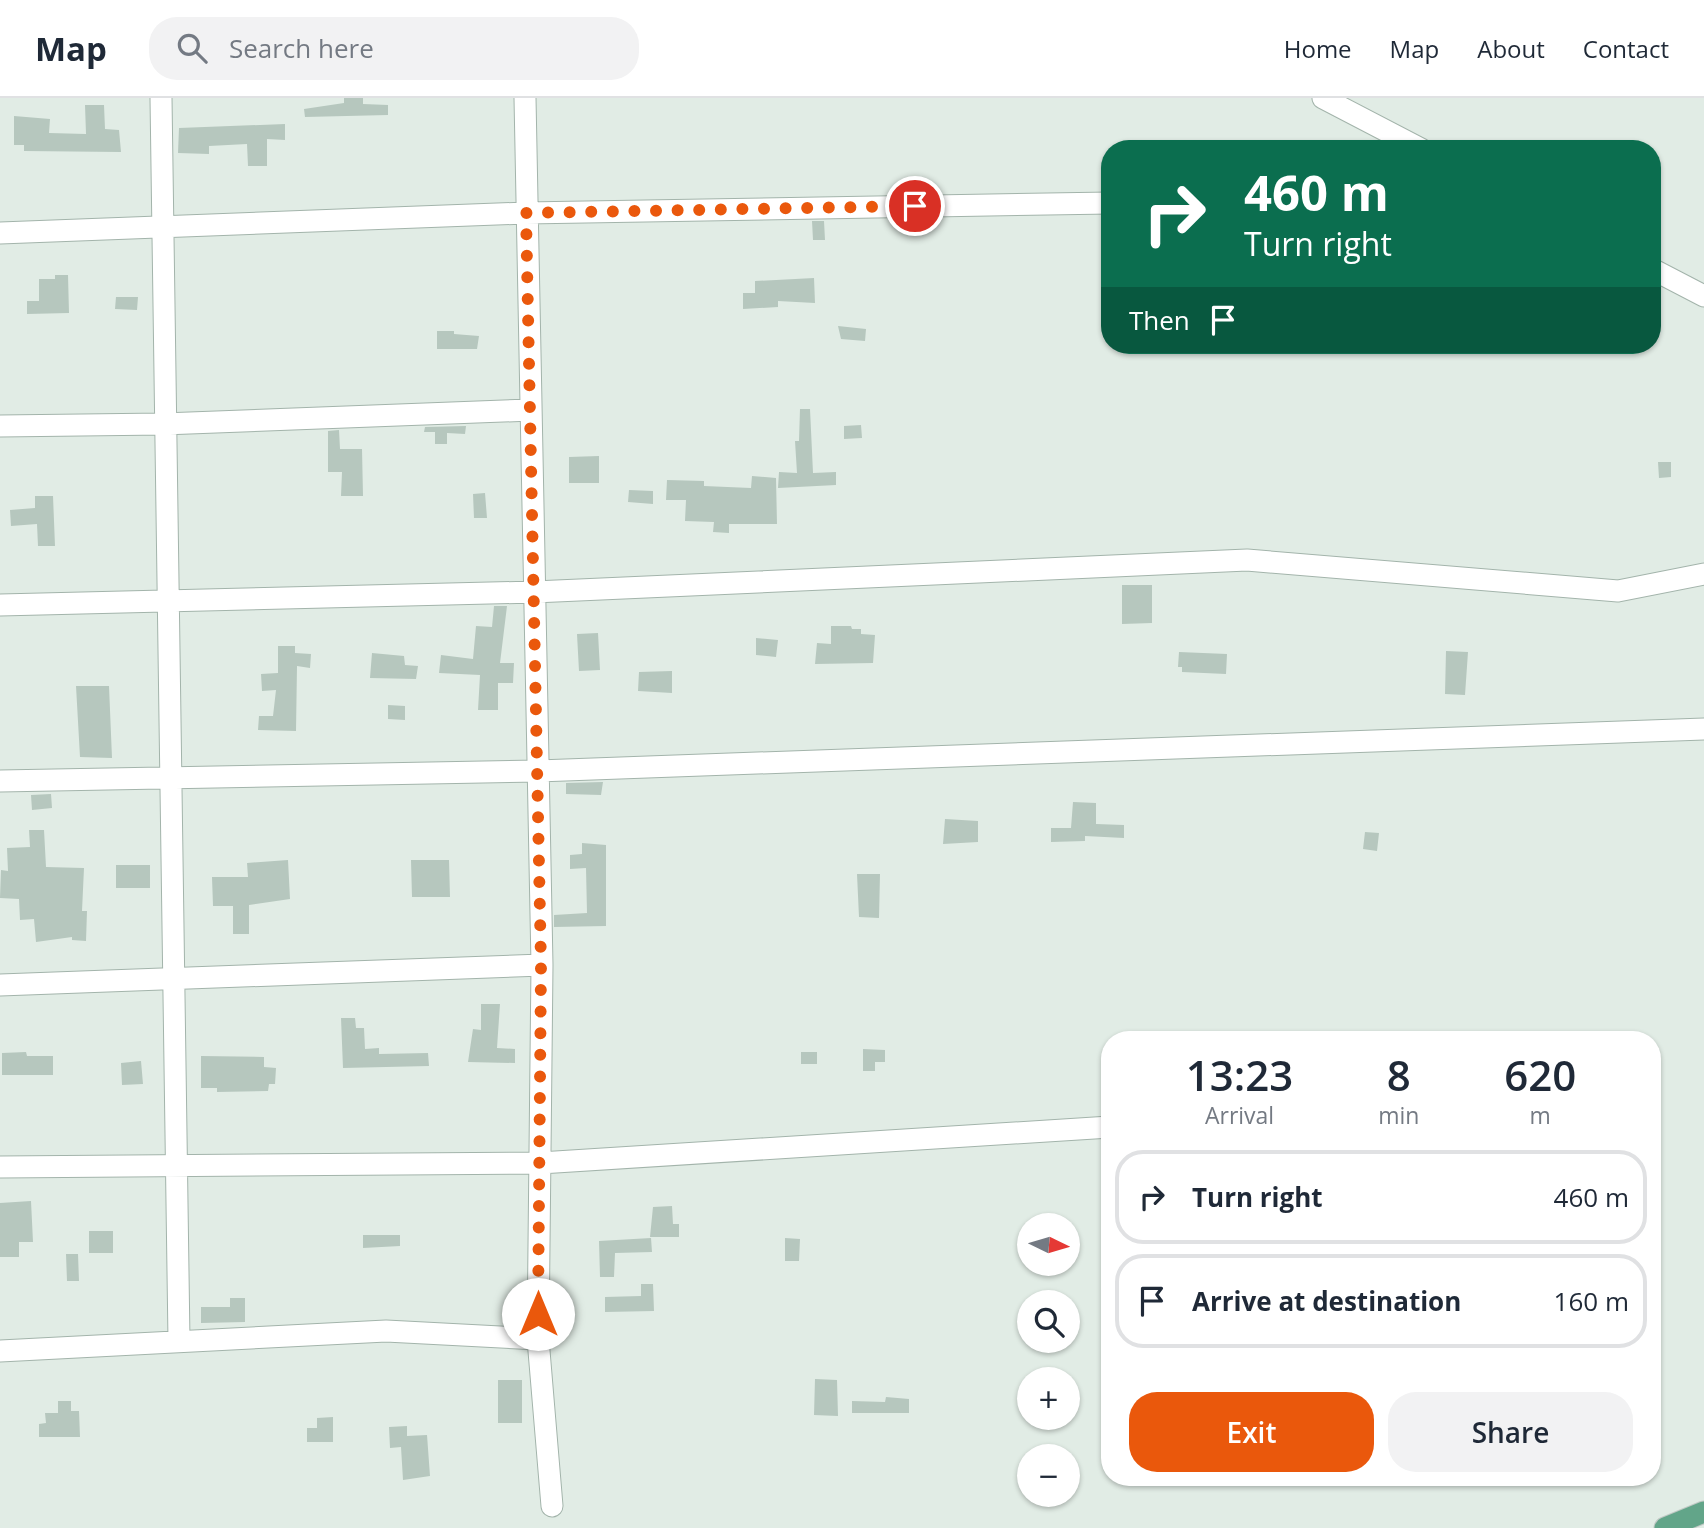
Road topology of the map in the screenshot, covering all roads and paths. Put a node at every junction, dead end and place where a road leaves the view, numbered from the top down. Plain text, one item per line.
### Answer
1 (160, 98) edge
2 (525, 98) edge
3 (1323, 98) edge
4 (1404, 140) edge
5 (1101, 203) edge
6 (526, 213) junction
7 (162, 227) junction
8 (0, 233) edge
9 (1661, 274) edge
10 (1704, 296) edge
11 (531, 410) junction
12 (163, 424) junction
13 (0, 426) edge
14 (1704, 574) edge
15 (534, 592) junction
16 (166, 601) junction
17 (0, 605) edge
18 (1704, 729) edge
19 (538, 771) junction
20 (169, 776) junction
21 (0, 781) edge
22 (541, 965) junction
23 (172, 979) junction
24 (0, 985) edge
25 (1101, 1128) edge
26 (540, 1163) junction
27 (176, 1166) junction
28 (0, 1167) edge
29 (538, 1339) junction
30 (179, 1341) junction
31 (0, 1351) edge
32 (552, 1506) dead end
33 (1704, 1512) edge
34 (1665, 1528) edge

1 - 7 street
2 - 6 street
3 - 4 street
5 - 6 street
6 - 7 street
6 - 11 street
7 - 8 street
7 - 12 street
9 - 10 street
11 - 12 street
11 - 15 street
12 - 13 street
12 - 16 street
14 - 15 street
15 - 16 street
15 - 19 street
16 - 17 street
16 - 20 street
18 - 19 street
19 - 20 street
19 - 22 street
20 - 21 street
20 - 23 street
22 - 23 street
22 - 26 street
23 - 24 street
23 - 27 street
25 - 26 street
26 - 27 street
26 - 29 street
27 - 28 street
27 - 30 street
29 - 30 street
29 - 32 street
30 - 31 street
33 - 34 main road

